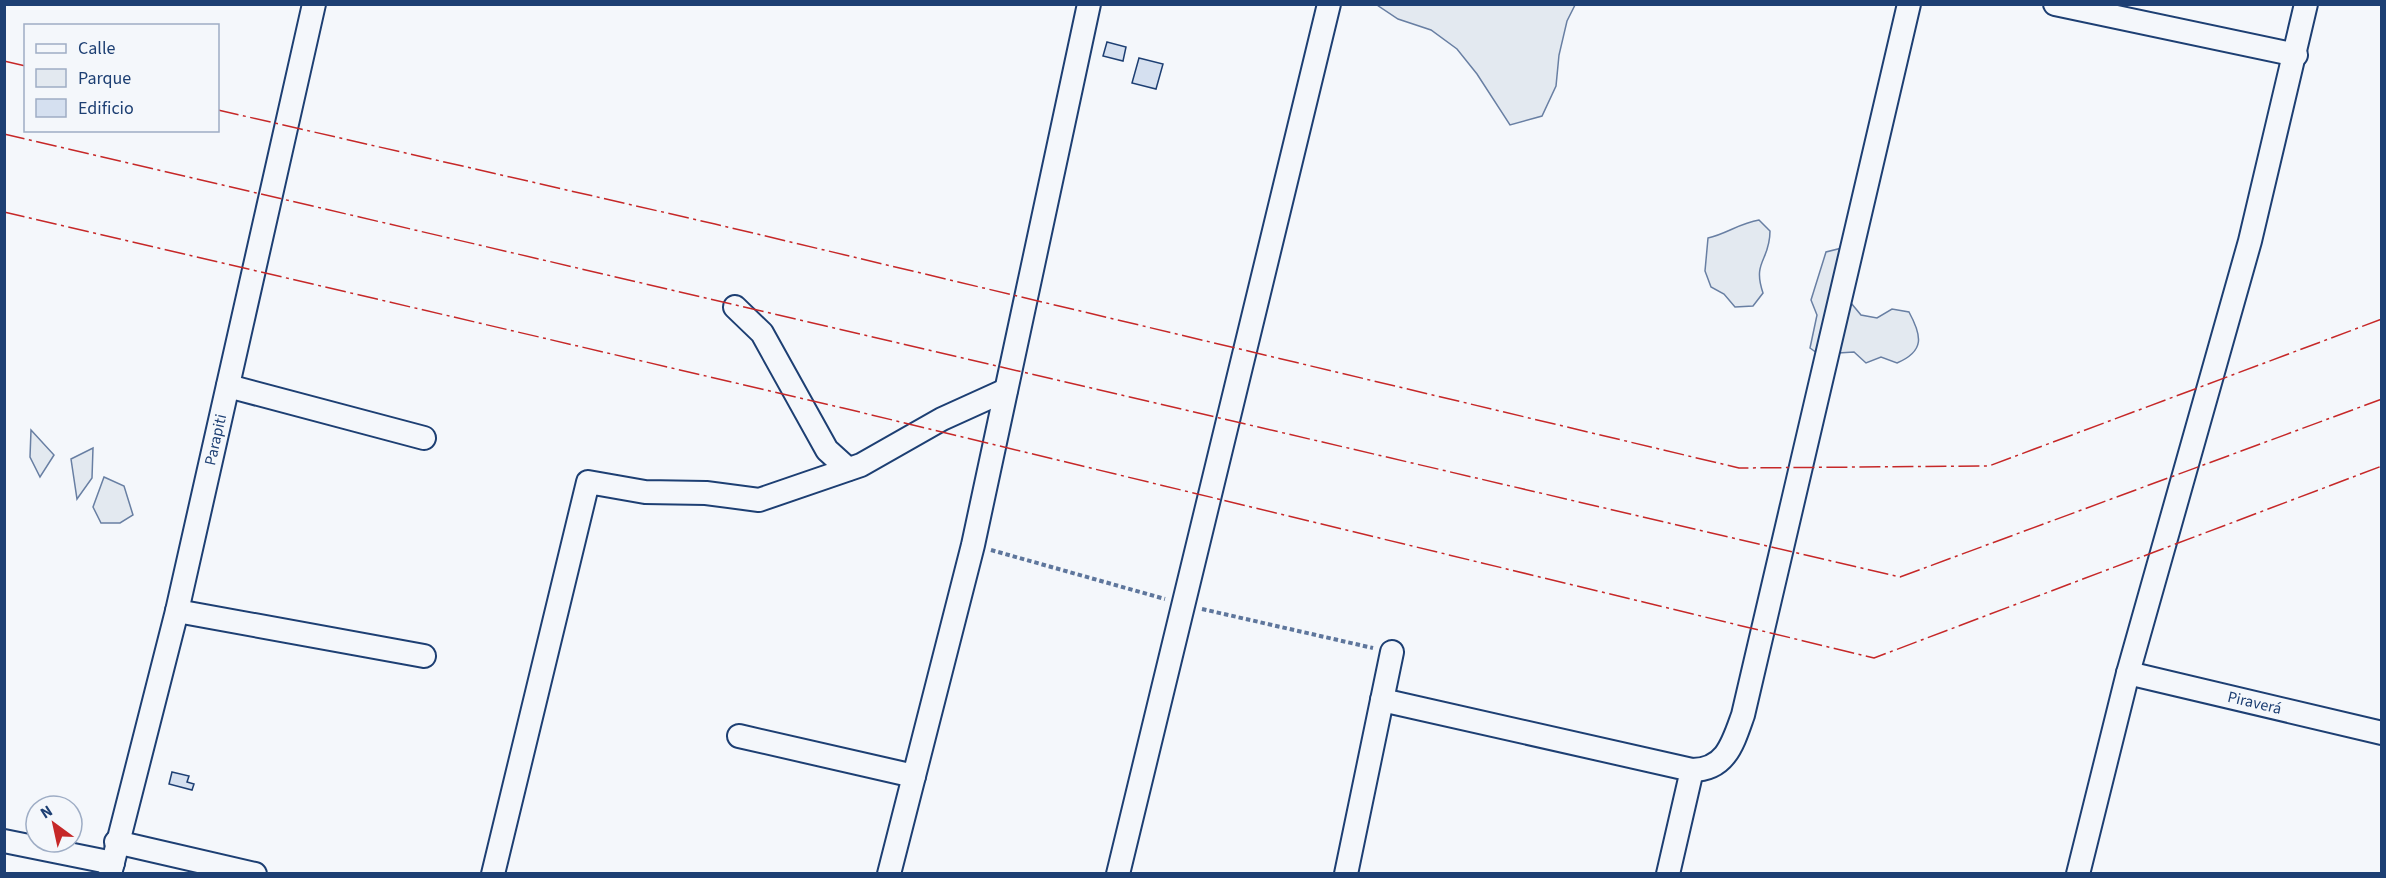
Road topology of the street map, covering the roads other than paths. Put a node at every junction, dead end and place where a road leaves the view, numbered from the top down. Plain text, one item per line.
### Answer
1 (314, 4) edge
2 (1089, 4) edge
3 (1329, 4) edge
4 (1909, 4) edge
5 (2055, 4) edge
6 (2306, 4) edge
7 (2296, 55) junction
8 (735, 307) dead end
9 (228, 386) junction
10 (1006, 390) junction
11 (424, 438) dead end
12 (848, 469) junction
13 (177, 611) junction
14 (1392, 652) dead end
15 (424, 656) dead end
16 (2128, 673) junction
17 (1382, 700) junction
18 (2382, 733) edge
19 (739, 736) dead end
20 (1692, 771) junction
21 (914, 776) junction
22 (4, 841) edge
23 (113, 859) edge
24 (255, 873) edge
25 (493, 873) edge
26 (889, 873) edge
27 (1118, 873) edge
28 (1346, 873) edge
29 (1668, 873) edge
30 (2078, 873) edge

1 - 9 street, Parapiti
2 - 10 street
3 - 27 street
4 - 20 street
5 - 7 street
6 - 7 street
7 - 16 street
8 - 12 street
9 - 11 street
9 - 13 street, Parapiti
10 - 12 street
10 - 21 street
12 - 25 street
13 - 15 street
13 - 23 street, Parapiti
14 - 17 street
16 - 18 street, Piraverá
16 - 30 street
17 - 20 street
17 - 28 street
19 - 21 street
20 - 29 street
21 - 26 street
22 - 23 street
23 - 24 street

